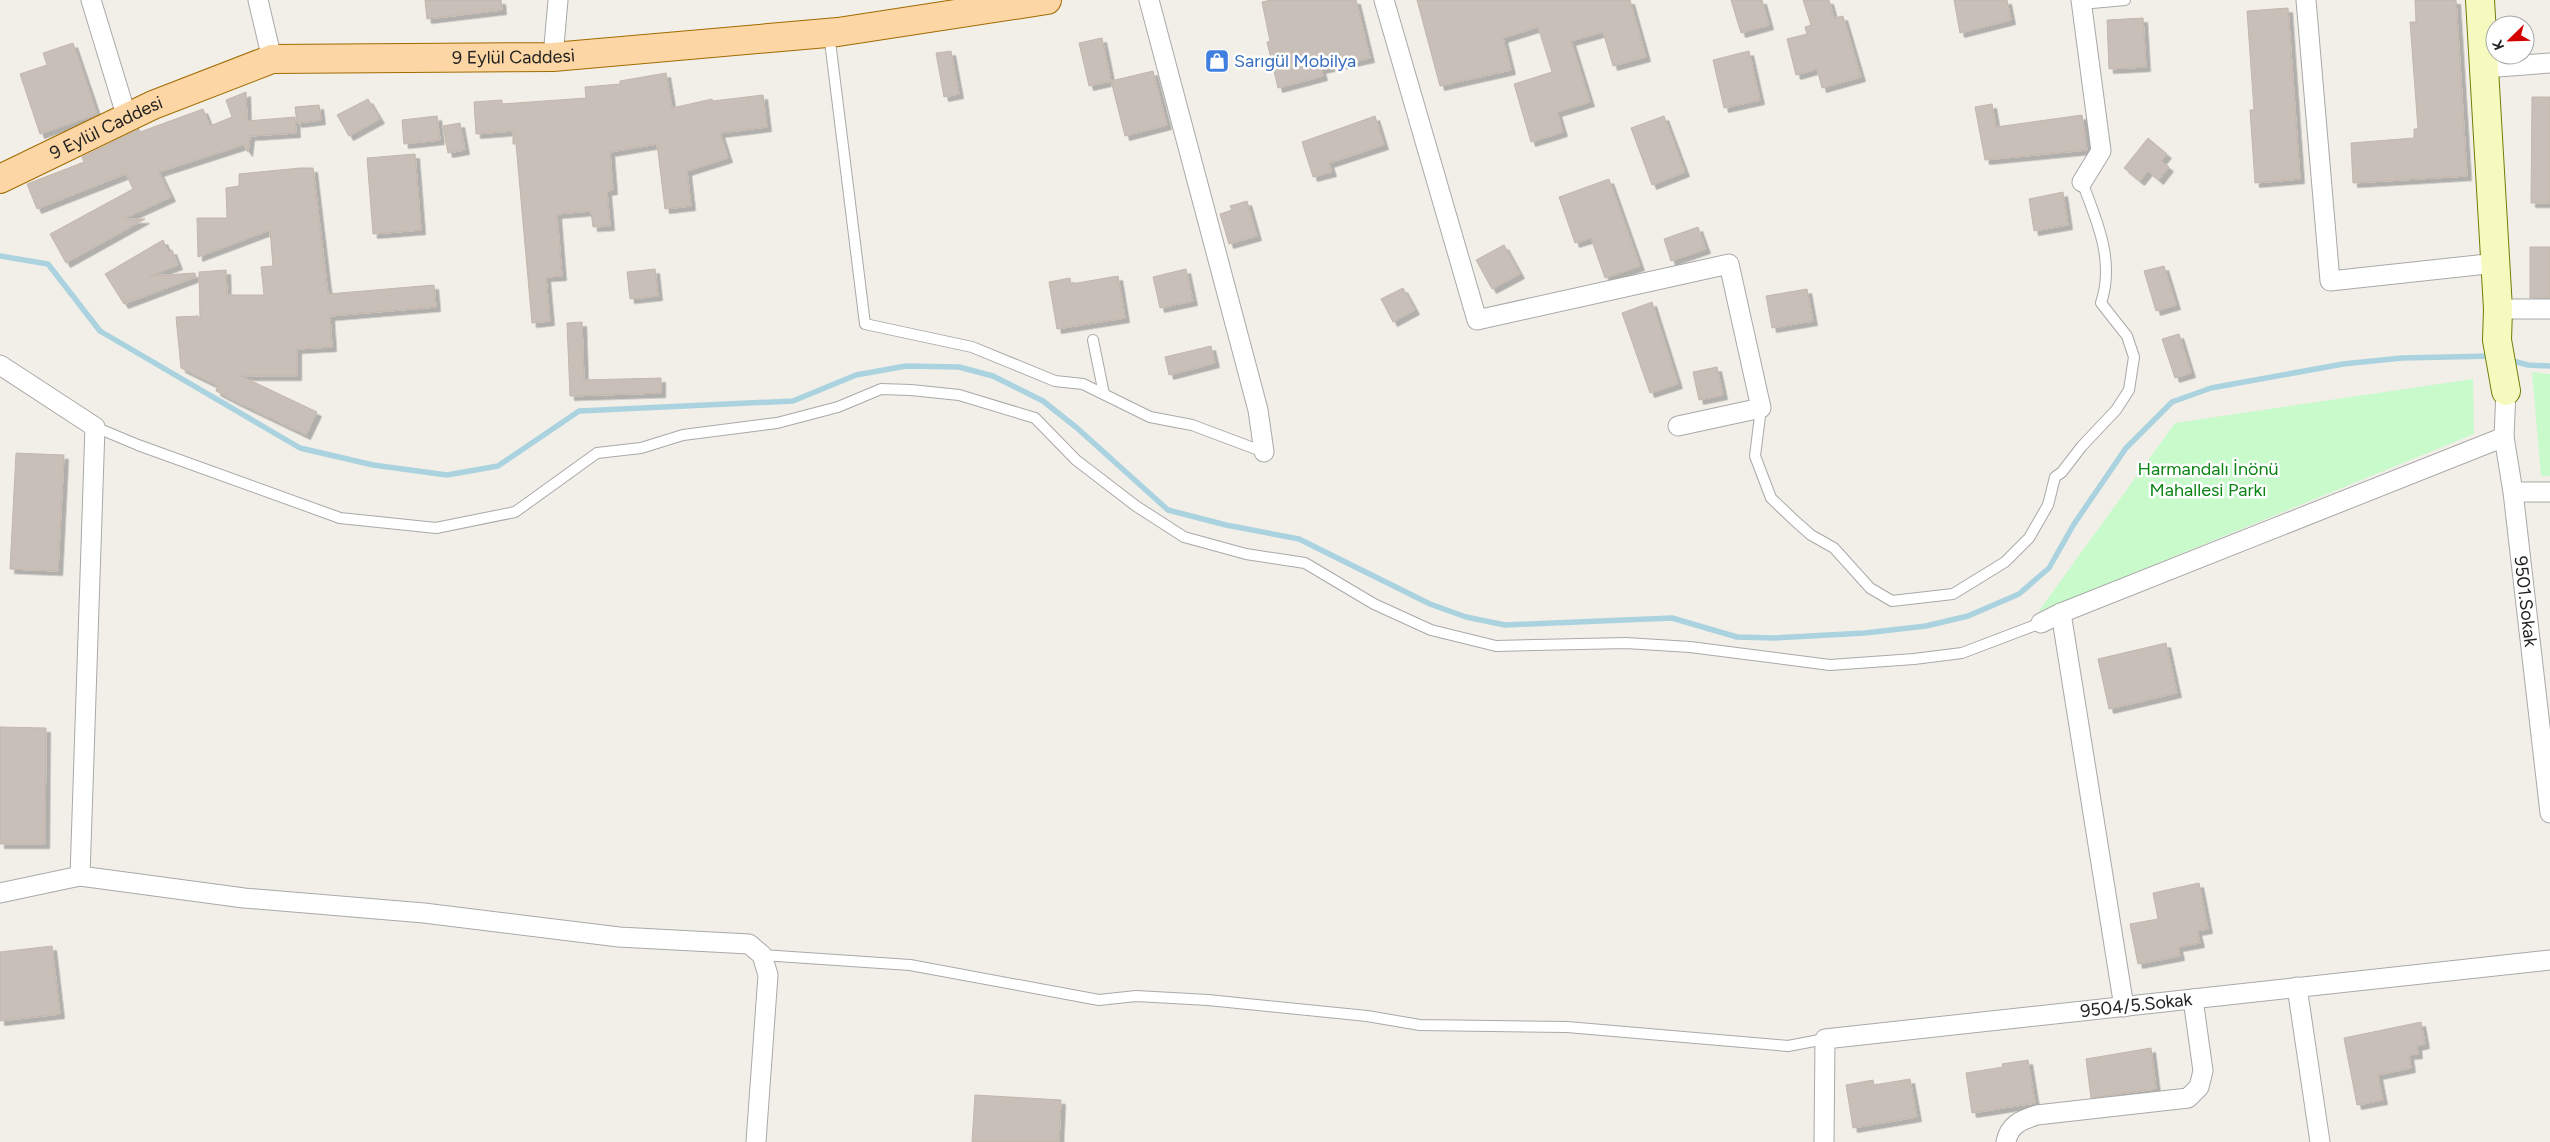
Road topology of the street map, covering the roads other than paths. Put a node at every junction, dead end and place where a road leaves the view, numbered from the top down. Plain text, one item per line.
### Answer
1 (91, 0) edge
2 (258, 0) edge
3 (558, 0) edge
4 (1047, 0) edge
5 (1149, 0) edge
6 (1384, 0) edge
7 (2125, 0) edge
8 (2306, 0) edge
9 (2480, 0) edge
10 (2081, 2) edge
11 (1013, 3) edge
12 (829, 32) junction
13 (552, 57) junction
14 (272, 60) junction
15 (2550, 63) edge
16 (2484, 68) junction
17 (127, 118) junction
18 (0, 179) edge
19 (2082, 182) joint
20 (2496, 263) junction
21 (2498, 309) junction
22 (2550, 309) edge
23 (1093, 340) dead end
24 (0, 365) edge
25 (2506, 392) joint
26 (1104, 394) junction
27 (1761, 408) junction
28 (1678, 426) dead end
29 (95, 427) junction
30 (2504, 437) junction
31 (1264, 452) joint
32 (2513, 492) junction
33 (2550, 492) edge
34 (2061, 613) junction
35 (2041, 623) joint
36 (2550, 813) edge
37 (80, 876) junction
38 (0, 893) edge
39 (762, 955) junction
40 (2550, 960) edge
41 (2297, 987) junction
42 (2193, 999) junction
43 (2124, 1007) junction
44 (1825, 1039) junction
45 (756, 1142) edge
46 (1824, 1142) edge
47 (2006, 1142) edge
48 (2320, 1142) edge

1 - 17 street
2 - 14 street
3 - 13 street
4 - 11 main road, 9 Eylül Caddesi
5 - 31 street
6 - 27 street
7 - 10 lane
8 - 20 street
9 - 16 street
10 - 19 street
11 - 12 main road, 9 Eylül Caddesi
12 - 13 main road, 9 Eylül Caddesi
12 - 26 lane
13 - 14 main road, 9 Eylül Caddesi
14 - 17 main road, 9 Eylül Caddesi
15 - 16 street
16 - 20 street
17 - 18 main road, 9 Eylül Caddesi
19 - 27 lane
20 - 21 street
21 - 22 street
21 - 25 street
23 - 26 lane
24 - 29 street
25 - 30 street, 9501.Sokak
26 - 31 lane
27 - 28 street
29 - 35 lane
29 - 37 street
30 - 32 street, 9501.Sokak
30 - 34 street
32 - 33 street
32 - 36 street, 9501.Sokak
34 - 35 street
34 - 43 street
37 - 38 street
37 - 39 street
39 - 44 lane
39 - 45 street
40 - 41 street, 9504/5.Sokak
41 - 42 street, 9504/5.Sokak
41 - 48 street
42 - 43 street, 9504/5.Sokak
42 - 47 street
43 - 44 street, 9504/5.Sokak
44 - 46 street

